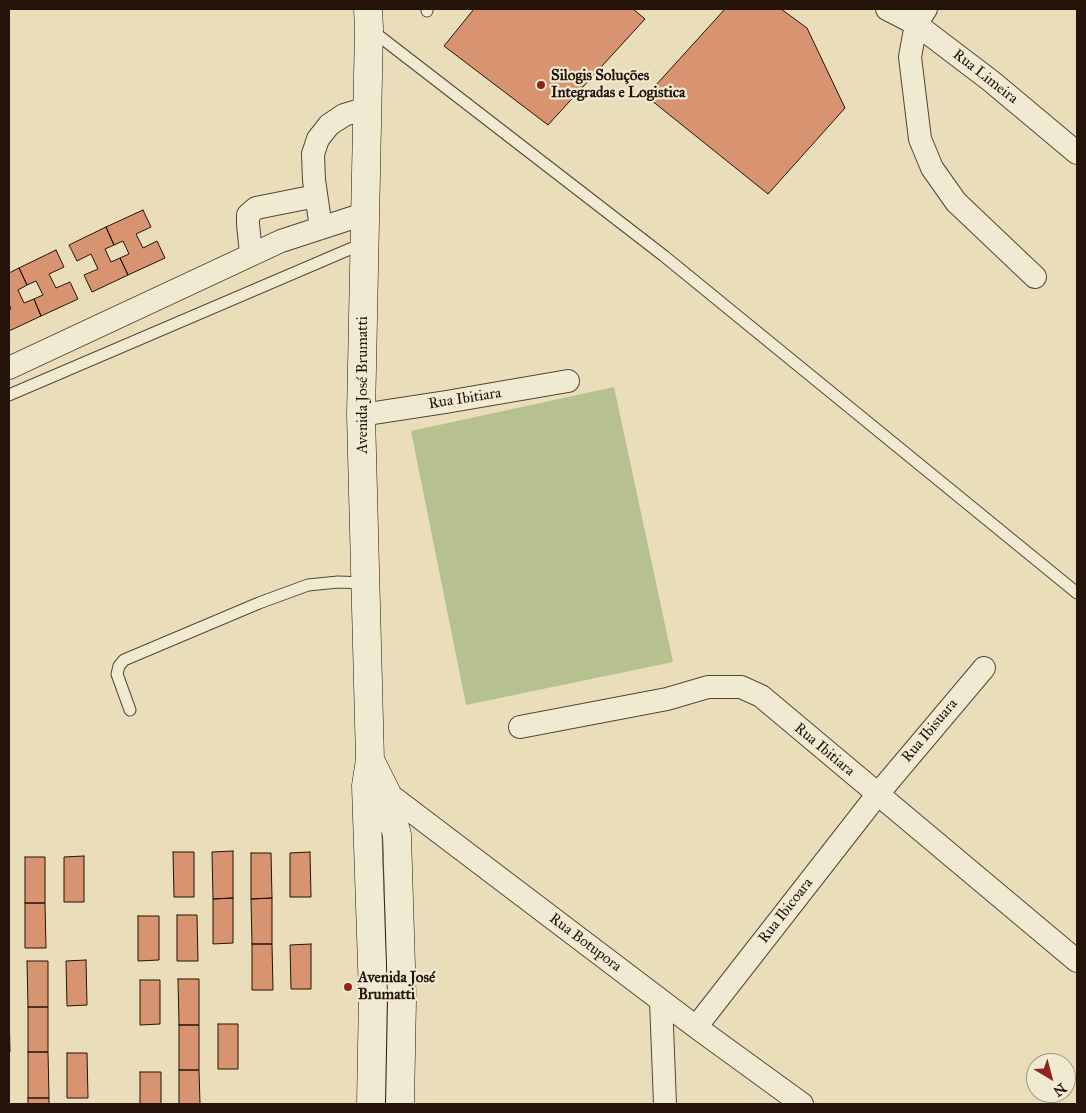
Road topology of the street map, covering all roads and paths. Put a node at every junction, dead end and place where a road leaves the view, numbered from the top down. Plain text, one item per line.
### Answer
1 (887, 9) edge
2 (921, 16) edge
3 (369, 18) edge
4 (367, 108) junction
5 (1077, 153) edge
6 (316, 196) junction
7 (364, 214) junction
8 (321, 228) junction
9 (364, 243) junction
10 (251, 254) junction
11 (1035, 277) dead end
12 (9, 368) edge
13 (568, 381) dead end
14 (9, 395) edge
15 (361, 415) junction
16 (366, 583) junction
17 (1077, 593) edge
18 (984, 668) dead end
19 (130, 710) dead end
20 (520, 727) dead end
21 (374, 780) junction
22 (877, 795) junction
23 (1077, 962) edge
24 (661, 1001) junction
25 (696, 1027) junction
26 (371, 1104) edge
27 (400, 1104) edge
28 (665, 1104) edge
29 (802, 1104) edge

1 - 2 street, Rua Limeira
2 - 5 street, Rua Limeira
2 - 11 street
3 - 4 main road, Avenida José Brumatti
3 - 17 lane
4 - 6 street
4 - 7 main road, Avenida José Brumatti
6 - 8 street
6 - 10 street
7 - 8 street
7 - 9 main road, Avenida José Brumatti
8 - 10 street
9 - 14 lane
9 - 15 main road, Avenida José Brumatti
10 - 12 street
13 - 15 street, Rua Ibitiara
15 - 16 main road, Avenida José Brumatti
16 - 19 lane
16 - 21 main road, Avenida José Brumatti
18 - 22 street, Rua Ibisuara
20 - 22 street, Rua Ibitiara
21 - 24 street, Rua Botupora
21 - 26 main road, Avenida José Brumatti
21 - 27 main road, Avenida José Brumatti
22 - 23 street, Rua Ibitiara
22 - 25 street, Rua Ibicoara
24 - 25 street, Rua Botupora
24 - 28 street
25 - 29 street, Rua Botupora

